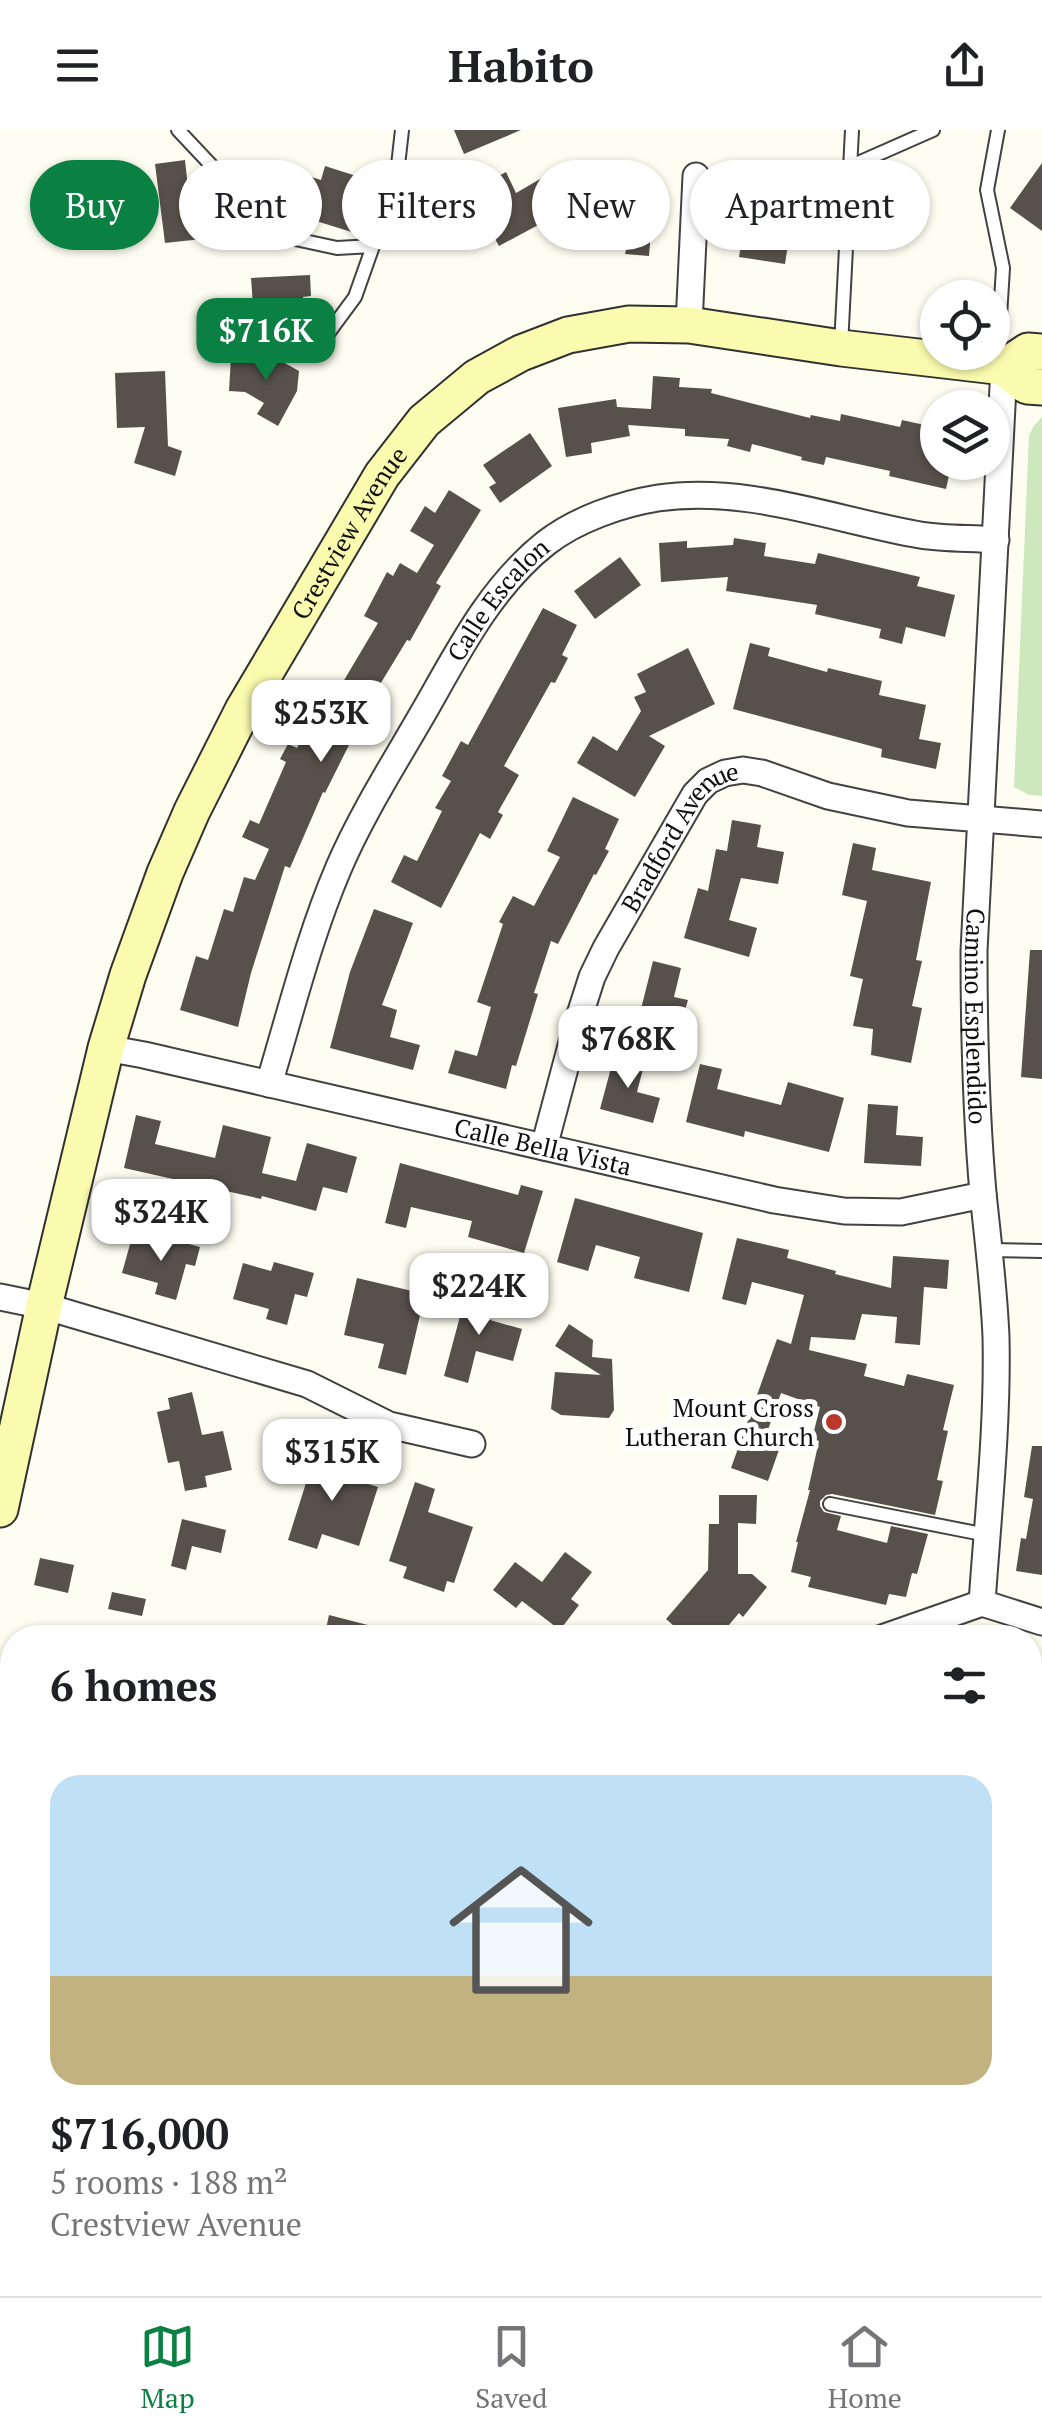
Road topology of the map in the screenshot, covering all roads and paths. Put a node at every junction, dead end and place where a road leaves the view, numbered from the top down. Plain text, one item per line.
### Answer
1 (178, 130) edge
2 (402, 130) edge
3 (852, 130) edge
4 (934, 130) edge
5 (998, 130) edge
6 (399, 160) edge
7 (849, 160) edge
8 (862, 160) edge
9 (342, 248) edge
10 (372, 250) edge
11 (692, 250) edge
12 (845, 250) edge
13 (1003, 280) edge
14 (688, 325) junction
15 (321, 343) dead end
16 (841, 348) junction
17 (1042, 352) edge
18 (920, 357) edge
19 (1010, 361) edge
20 (1000, 370) edge
21 (1004, 370) edge
22 (1042, 388) edge
23 (996, 540) junction
24 (982, 818) junction
25 (1042, 824) edge
26 (106, 1048) junction
27 (269, 1084) junction
28 (544, 1147) junction
29 (984, 1195) junction
30 (991, 1250) junction
31 (1042, 1251) edge
32 (0, 1297) edge
33 (44, 1306) junction
34 (472, 1444) dead end
35 (830, 1504) dead end
36 (0, 1509) edge
37 (986, 1535) junction
38 (982, 1602) junction
39 (1042, 1622) edge
40 (918, 1625) edge

1 - 9 lane
2 - 6 lane
3 - 7 lane
4 - 8 lane
5 - 13 lane
10 - 15 lane
11 - 14 street
12 - 16 lane
14 - 16 street, Crestview Avenue
14 - 26 street, Crestview Avenue
16 - 18 street, Crestview Avenue
17 - 19 street, Crestview Avenue
20 - 23 street, Camino Esplendido
21 - 22 street, Crestview Avenue
23 - 24 street, Camino Esplendido
23 - 27 street, Calle Escalon
24 - 25 street, Bradford Avenue
24 - 28 street, Bradford Avenue
24 - 29 street, Camino Esplendido
26 - 27 street, Calle Bella Vista
26 - 33 street, Crestview Avenue
27 - 28 street, Calle Bella Vista
28 - 29 street, Calle Bella Vista
29 - 30 street, Camino Esplendido
30 - 31 lane
30 - 37 street, Camino Esplendido
32 - 33 street
33 - 34 street
33 - 36 street, Crestview Avenue
35 - 37 lane
37 - 38 street, Camino Esplendido
38 - 39 street
38 - 40 street

